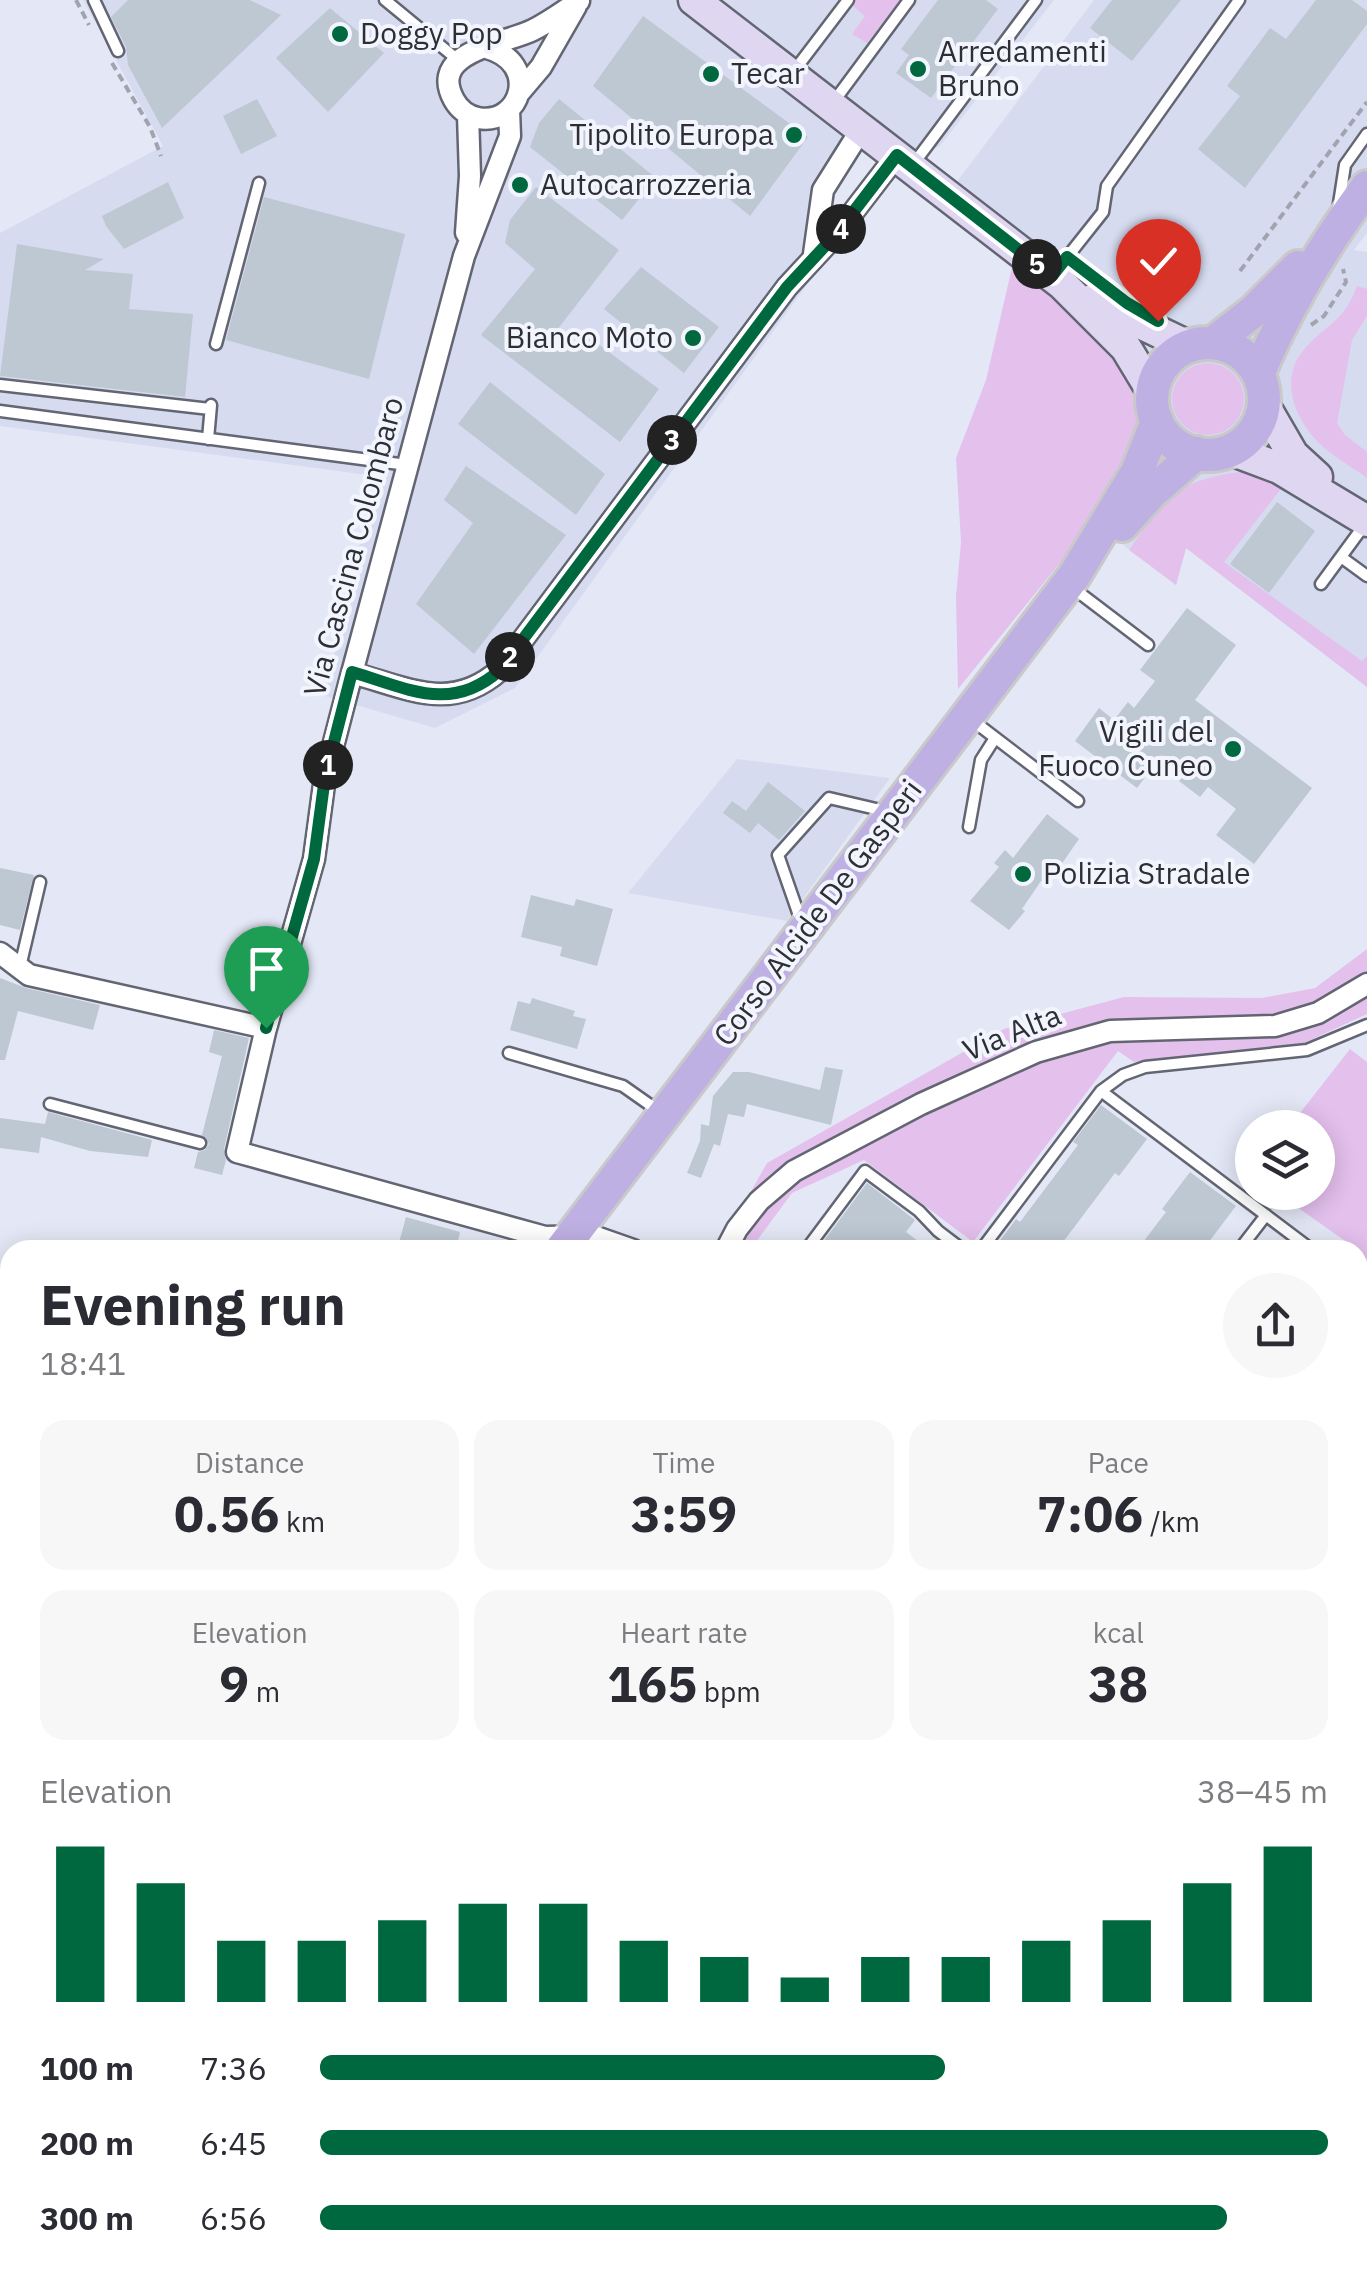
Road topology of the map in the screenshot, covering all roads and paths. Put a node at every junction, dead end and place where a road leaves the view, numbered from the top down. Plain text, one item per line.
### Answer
1 (76, 0) edge
2 (94, 0) edge
3 (385, 0) edge
4 (579, 0) edge
5 (694, 0) edge
6 (848, 0) edge
7 (909, 0) edge
8 (1036, 0) edge
9 (1240, 0) edge
10 (95, 36) dead end
11 (487, 48) junction
12 (104, 51) dead end
13 (118, 51) dead end
14 (458, 60) junction
15 (791, 74) junction
16 (514, 102) junction
17 (1367, 102) edge
18 (831, 104) junction
19 (468, 115) junction
20 (862, 128) junction
21 (1367, 134) edge
22 (162, 156) dead end
23 (904, 161) junction
24 (258, 183) dead end
25 (1367, 188) edge
26 (1336, 229) junction
27 (814, 254) junction
28 (464, 256) junction
29 (1342, 266) dead end
30 (1240, 272) dead end
31 (1057, 280) junction
32 (1283, 315) junction
33 (216, 344) dead end
34 (1200, 345) junction
35 (0, 384) edge
36 (1261, 389) junction
37 (1155, 406) junction
38 (0, 411) edge
39 (208, 439) junction
40 (1230, 450) junction
41 (1197, 454) junction
42 (406, 465) junction
43 (1363, 518) edge
44 (1341, 557) junction
45 (1367, 576) edge
46 (1071, 580) junction
47 (1321, 584) dead end
48 (1148, 645) dead end
49 (352, 672) junction
50 (968, 717) junction
51 (996, 738) junction
52 (1078, 800) dead end
53 (894, 813) junction
54 (969, 826) dead end
55 (40, 882) dead end
56 (804, 932) junction
57 (0, 954) edge
58 (20, 968) junction
59 (1367, 984) edge
60 (1367, 1025) edge
61 (266, 1028) junction
62 (509, 1053) dead end
63 (1101, 1091) junction
64 (50, 1104) dead end
65 (664, 1114) junction
66 (200, 1143) dead end
67 (1266, 1215) junction
68 (556, 1240) edge
69 (568, 1240) edge
70 (578, 1240) edge
71 (604, 1240) edge
72 (733, 1240) edge
73 (814, 1240) edge
74 (950, 1240) edge
75 (988, 1240) edge
76 (1247, 1240) edge
77 (1299, 1240) edge

1 - 10 path
2 - 13 lane
3 - 14 lane
4 - 11 street, Via Cascina Colombaro
4 - 16 street, Via Cascina Colombaro
5 - 15 main road
6 - 15 lane
7 - 18 lane
8 - 23 lane
9 - 31 lane
11 - 14 street
11 - 16 street
12 - 22 path
14 - 19 street
15 - 18 main road
16 - 19 street
16 - 28 street, Via Cascina Colombaro
17 - 30 path
18 - 20 main road
19 - 28 street, Via Cascina Colombaro
20 - 23 main road
20 - 27 street
21 - 26 lane
23 - 27 street
23 - 31 main road
24 - 33 lane
25 - 26 main road
26 - 32 main road
26 - 34 main road
27 - 49 street
28 - 42 street, Via Cascina Colombaro
29 - 32 path
31 - 34 main road
31 - 37 main road
32 - 36 main road
34 - 36 main road
34 - 37 main road
35 - 39 lane
36 - 40 main road
36 - 43 main road
37 - 41 main road
37 - 46 main road, Corso Alcide De Gasperi
38 - 39 lane
39 - 42 lane
40 - 41 main road
40 - 43 main road
41 - 46 main road, Corso Alcide De Gasperi
42 - 49 street, Via Cascina Colombaro
43 - 44 lane
44 - 45 lane
44 - 47 lane
46 - 48 lane
46 - 50 main road, Corso Alcide De Gasperi
49 - 61 street, Via Cascina Colombaro
50 - 51 lane
50 - 53 main road, Corso Alcide De Gasperi
51 - 52 lane
51 - 54 lane
53 - 56 main road, Corso Alcide De Gasperi
53 - 56 lane
55 - 58 lane
56 - 65 main road, Corso Alcide De Gasperi
57 - 58 street
58 - 61 street
59 - 72 street, Via Alta
60 - 63 lane
61 - 68 street, Via Cascina Colombaro
62 - 65 lane
63 - 67 lane
63 - 75 lane
64 - 66 lane
65 - 69 main road, Corso Alcide De Gasperi
67 - 76 lane
67 - 77 lane
70 - 71 street, Via Cascina Colombaro
73 - 74 lane

